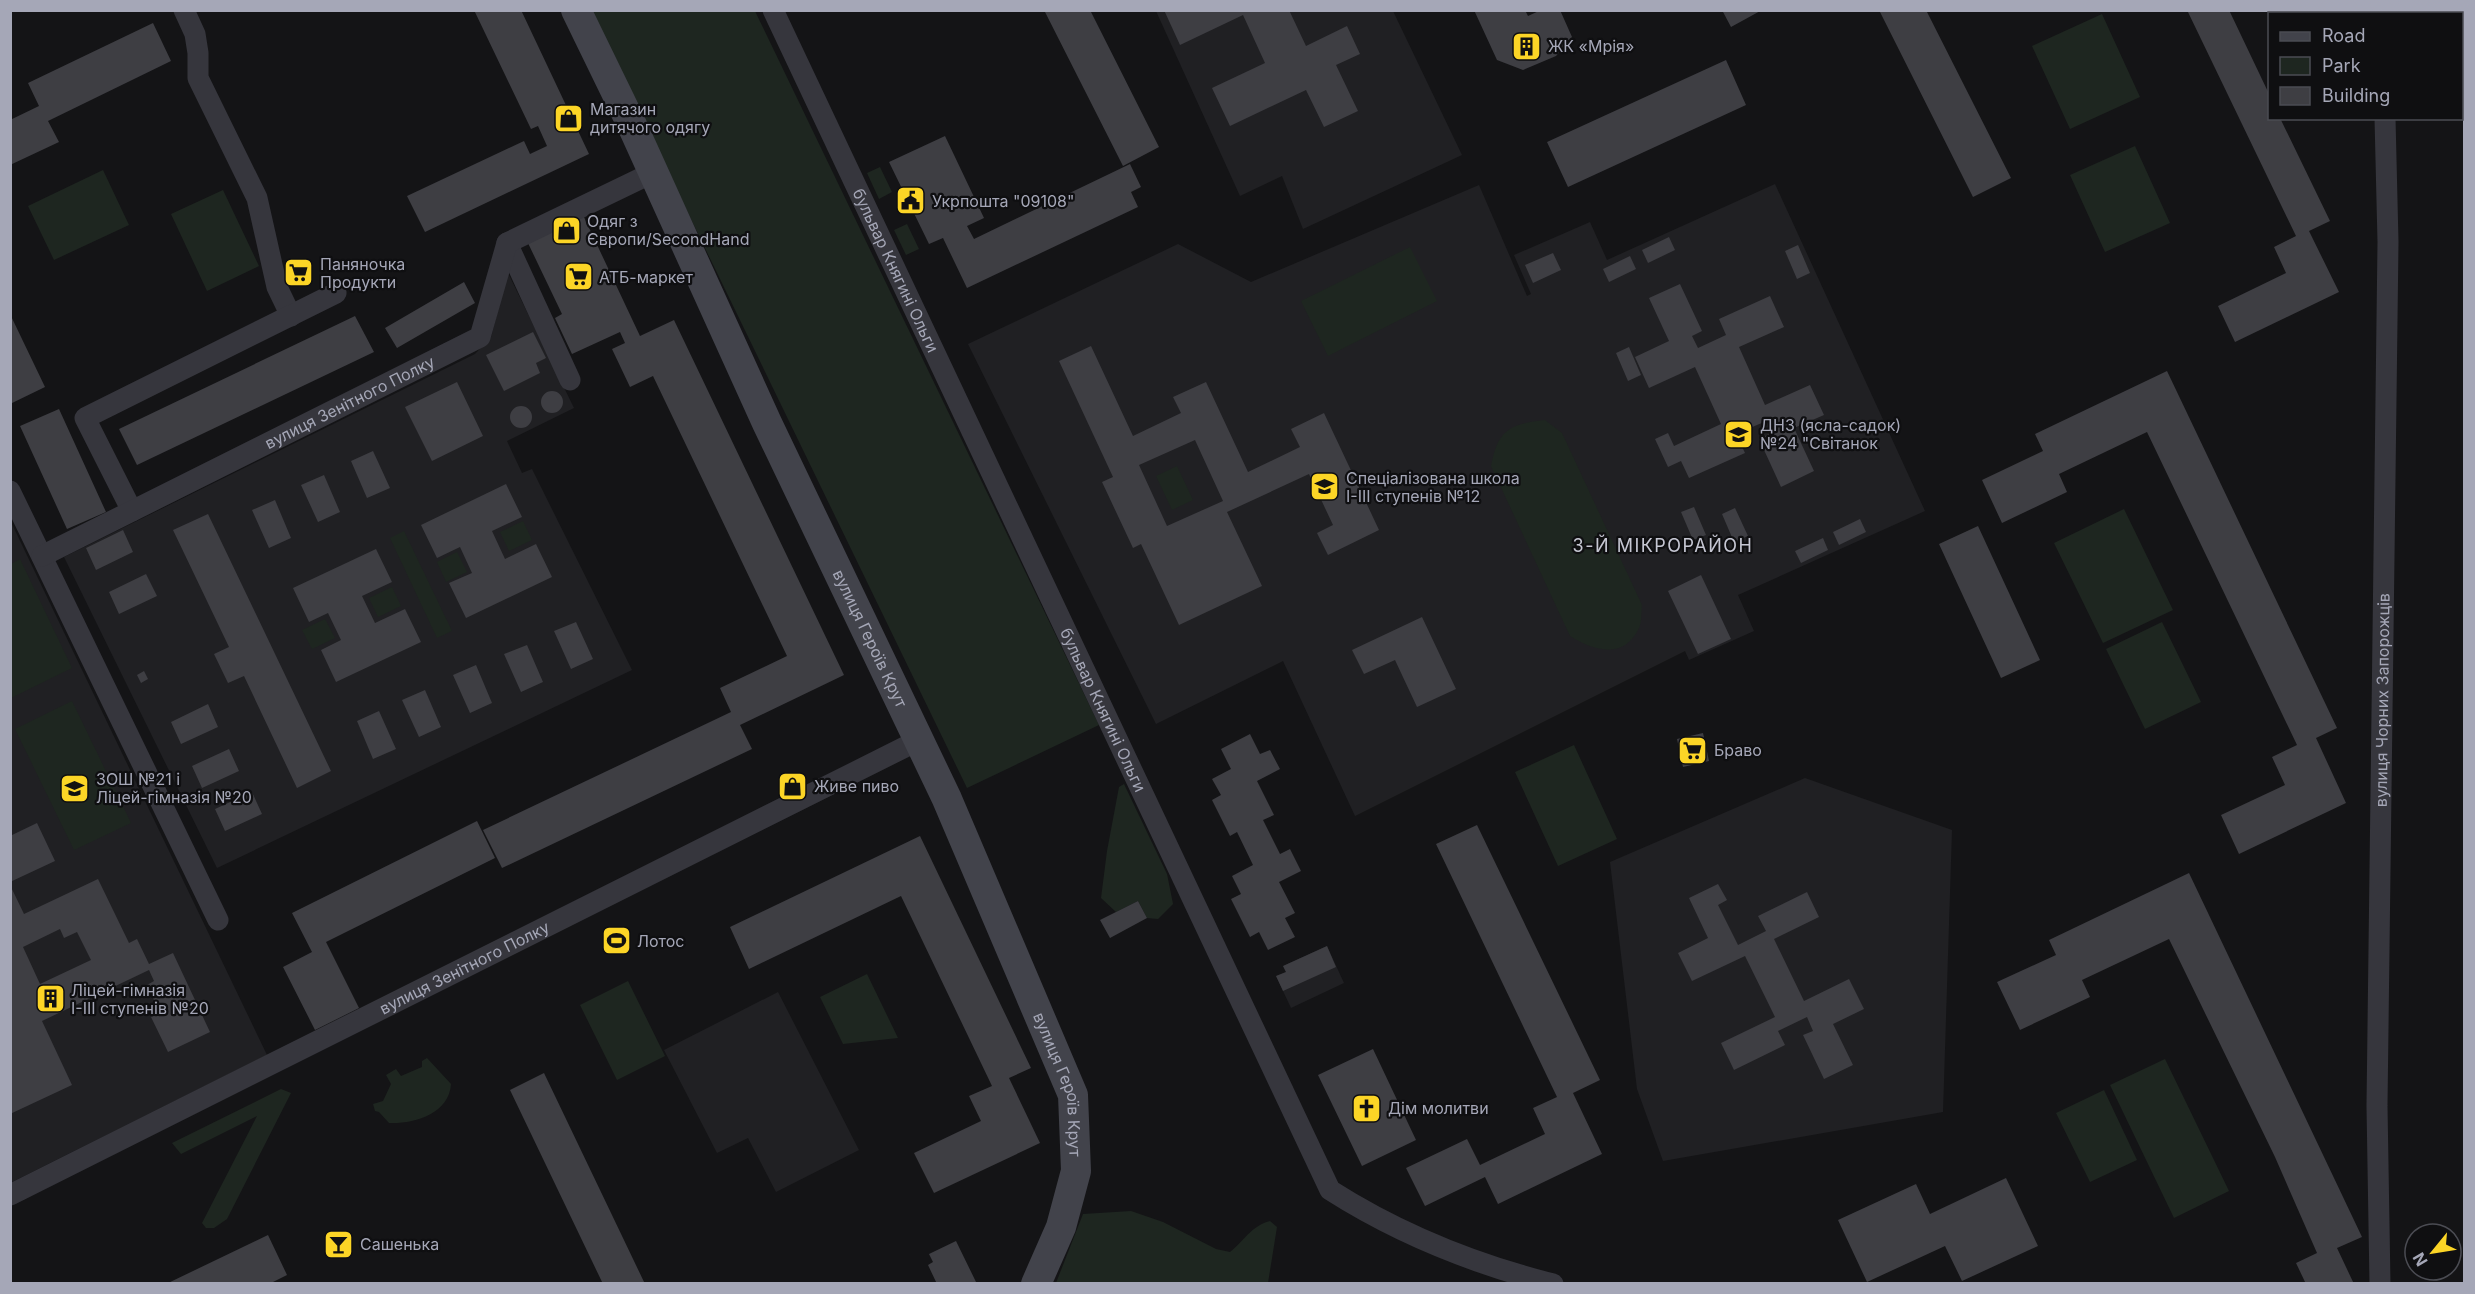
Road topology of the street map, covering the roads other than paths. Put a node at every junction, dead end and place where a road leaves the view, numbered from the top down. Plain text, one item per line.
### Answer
1 (184, 10) edge
2 (576, 10) edge
3 (772, 10) edge
4 (2385, 120) edge
5 (652, 173) junction
6 (507, 243) junction
7 (336, 293) dead end
8 (291, 316) junction
9 (570, 380) dead end
10 (10, 491) edge
11 (132, 511) junction
12 (42, 556) junction
13 (919, 740) junction
14 (218, 920) dead end
15 (10, 1195) edge
16 (1036, 1284) edge
17 (1553, 1284) edge
18 (2380, 1284) edge

1 - 8 street
2 - 5 street, вулиця Героїв Крут
3 - 17 street, бульвар Княгині Ольги
4 - 18 street, вулиця Чорних Запорожців
5 - 6 street
5 - 13 street, вулиця Героїв Крут
6 - 9 street
6 - 11 street, вулиця Зенітного Полку
7 - 8 street
8 - 11 street
10 - 12 street
11 - 12 street, вулиця Зенітного Полку
12 - 14 street
13 - 15 street, вулиця Зенітного Полку
13 - 16 street, вулиця Героїв Крут

